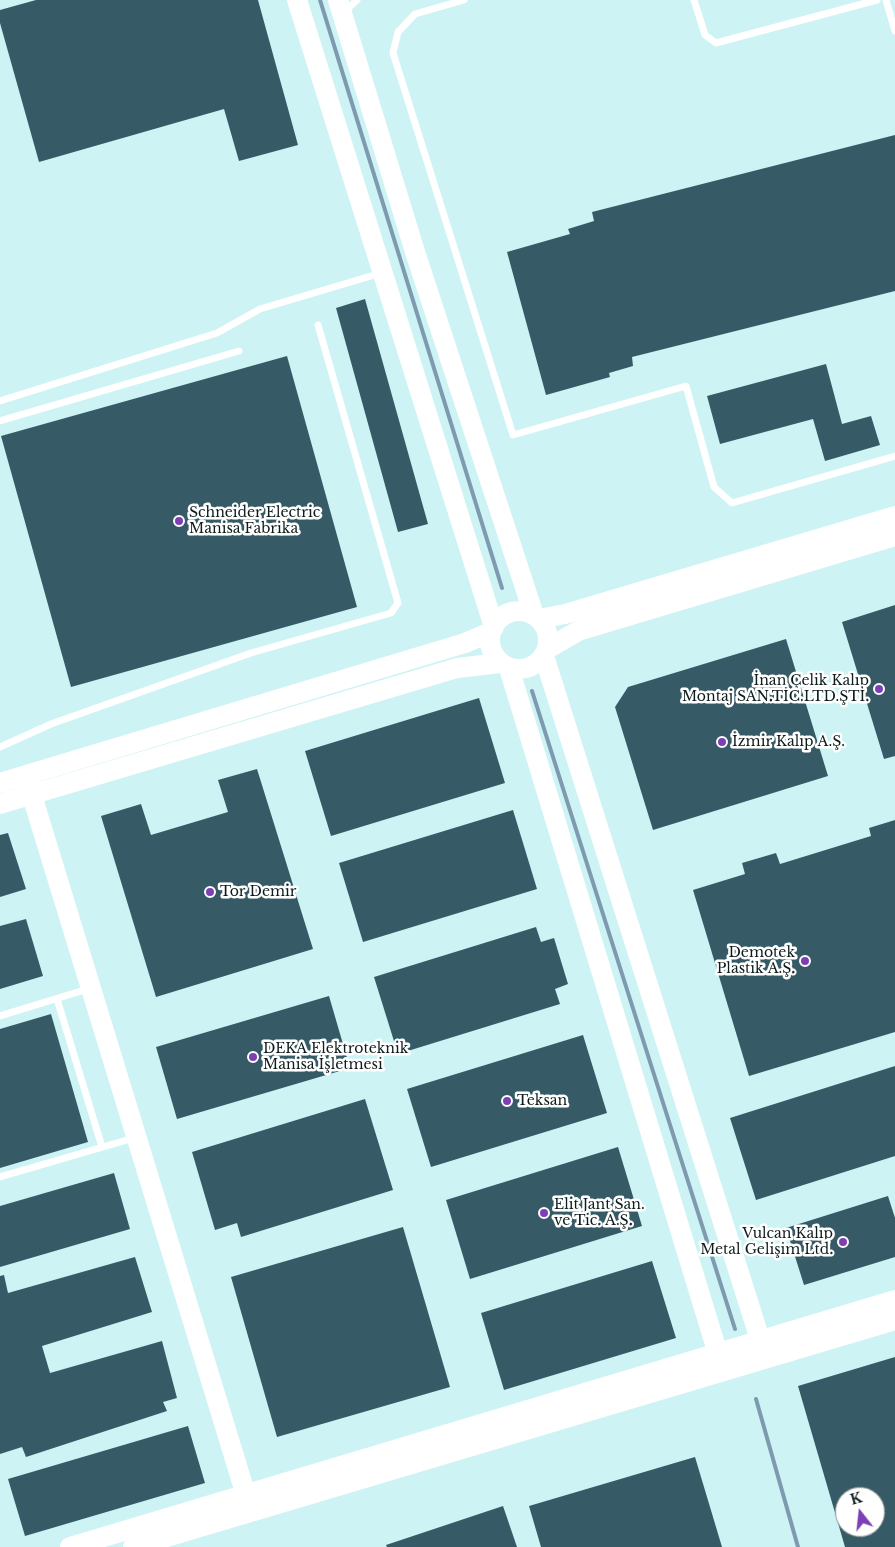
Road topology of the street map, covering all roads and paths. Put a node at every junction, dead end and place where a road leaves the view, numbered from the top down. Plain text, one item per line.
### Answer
1 (297, 0) edge
2 (357, 0) edge
3 (464, 0) edge
4 (694, 0) edge
5 (877, 0) edge
6 (886, 0) edge
7 (340, 7) edge
8 (895, 31) edge
9 (384, 272) junction
10 (318, 325) dead end
11 (239, 352) dead end
12 (0, 401) edge
13 (0, 421) edge
14 (895, 456) edge
15 (895, 516) edge
16 (895, 536) edge
17 (536, 617) junction
18 (492, 629) junction
19 (546, 653) junction
20 (505, 665) junction
21 (0, 747) edge
22 (26, 776) junction
23 (0, 783) edge
24 (32, 795) junction
25 (0, 804) edge
26 (92, 988) junction
27 (57, 999) junction
28 (0, 1016) edge
29 (137, 1137) junction
30 (102, 1148) junction
31 (0, 1177) edge
32 (895, 1300) edge
33 (895, 1320) edge
34 (759, 1339) junction
35 (766, 1358) junction
36 (720, 1362) junction
37 (249, 1503) junction
38 (70, 1547) edge
39 (133, 1547) edge

1 - 9 street
2 - 7 lane
3 - 14 lane
4 - 5 lane
6 - 8 lane
7 - 17 street
9 - 12 lane
9 - 18 street
10 - 21 lane
11 - 13 lane
15 - 17 street
16 - 19 street
17 - 18 street
17 - 19 street
18 - 20 street
18 - 22 street
19 - 20 street
19 - 34 street
20 - 24 street
20 - 36 street
22 - 23 street
22 - 24 street
24 - 25 street
24 - 26 street
26 - 27 lane
26 - 29 street
27 - 28 lane
27 - 30 lane
29 - 30 lane
29 - 37 street
30 - 31 lane
32 - 34 street
33 - 35 street
34 - 35 street
34 - 36 street
35 - 36 street
36 - 37 street
37 - 38 street
37 - 39 street

